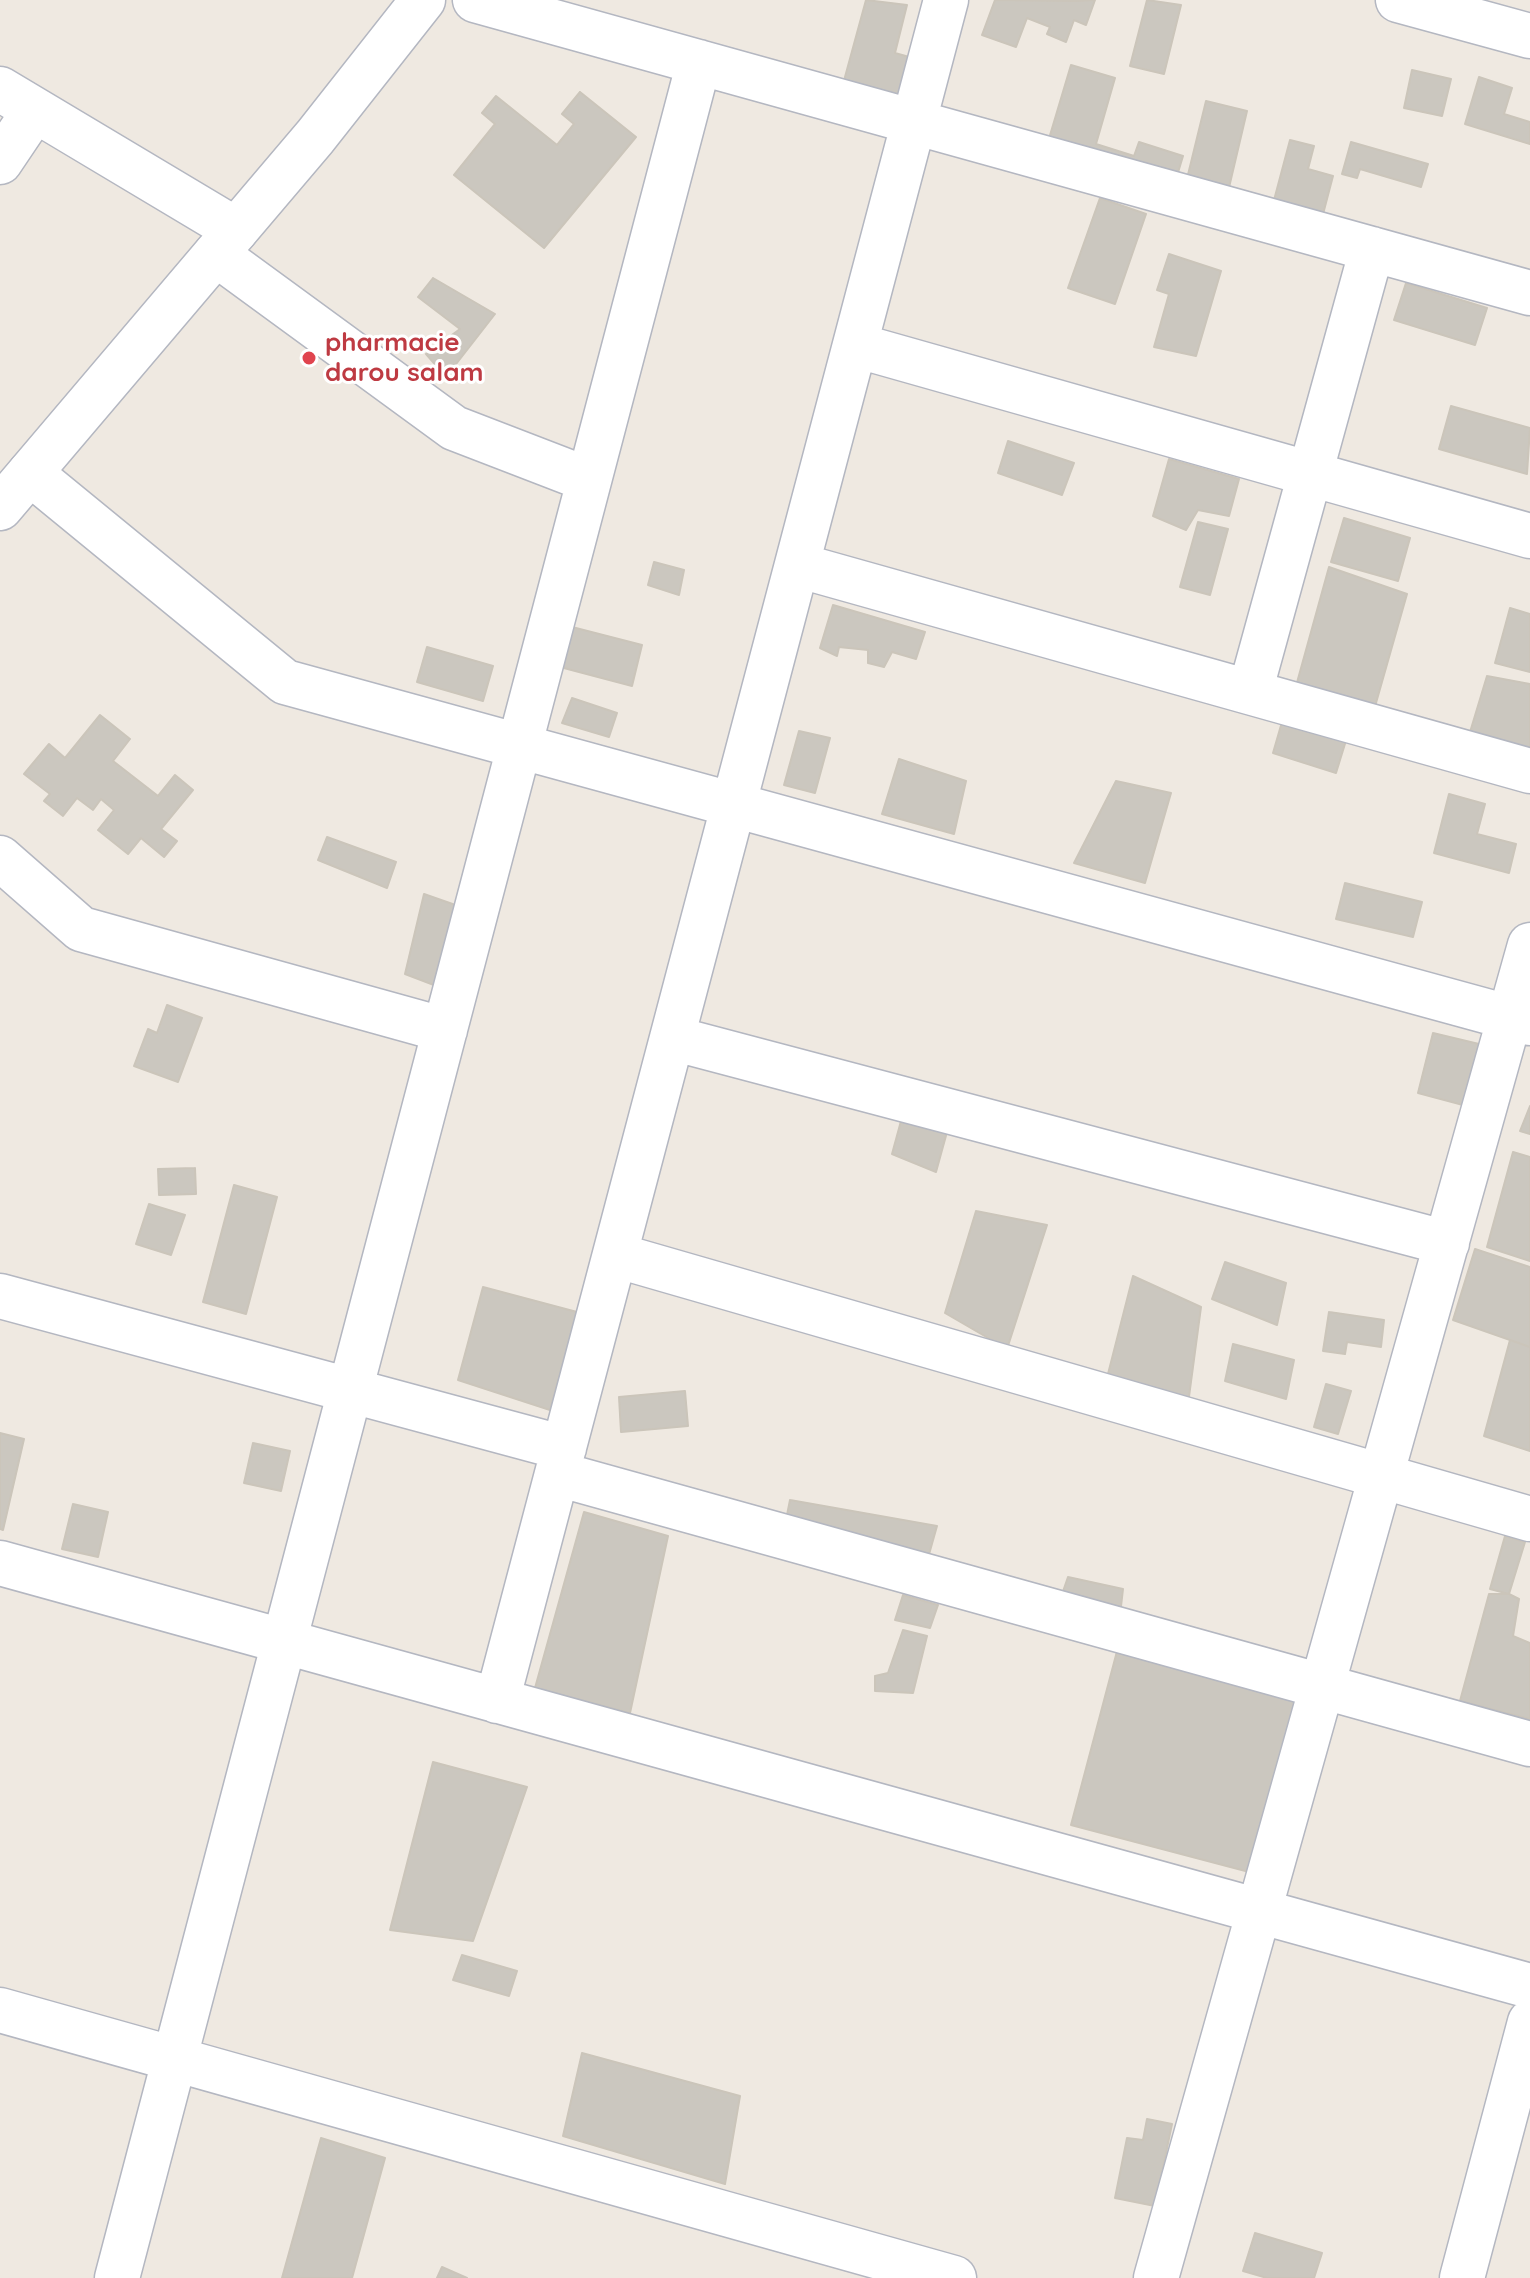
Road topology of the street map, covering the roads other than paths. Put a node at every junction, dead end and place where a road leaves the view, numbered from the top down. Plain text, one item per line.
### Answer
1 (423, 0) edge
2 (475, 0) edge
3 (946, 0) edge
4 (1398, 0) edge
5 (1530, 36) edge
6 (699, 62) junction
7 (18, 99) edge
8 (914, 122) junction
9 (0, 162) edge
10 (226, 242) junction
11 (1372, 249) junction
12 (1530, 293) edge
13 (855, 345) junction
14 (30, 473) junction
15 (1310, 474) junction
16 (589, 480) junction
17 (0, 508) edge
18 (1530, 536) edge
19 (797, 565) junction
20 (1250, 692) junction
21 (519, 745) junction
22 (1530, 771) edge
23 (734, 805) junction
24 (0, 858) edge
25 (1530, 945) edge
26 (1520, 1020) edge
27 (445, 1030) junction
28 (672, 1038) junction
29 (1447, 1243) junction
30 (615, 1255) junction
31 (0, 1296) edge
32 (350, 1391) junction
33 (561, 1461) junction
34 (1381, 1476) junction
35 (1530, 1519) edge
36 (0, 1563) edge
37 (285, 1642) junction
38 (1322, 1686) junction
39 (497, 1701) junction
40 (1530, 1744) edge
41 (1259, 1911) junction
42 (1530, 1986) edge
43 (0, 2010) edge
44 (1530, 2022) edge
45 (175, 2059) junction
46 (117, 2278) edge
47 (954, 2278) edge
48 (1156, 2278) edge
49 (1462, 2278) edge

1 - 10 street
2 - 6 street
3 - 8 street
4 - 5 street
6 - 8 street
6 - 16 street
7 - 9 street
7 - 10 street
8 - 11 street
8 - 13 street
10 - 14 street
10 - 16 street
11 - 12 street
11 - 15 street
13 - 15 street
13 - 19 street
14 - 17 street
14 - 21 street
15 - 18 street
15 - 20 street
16 - 21 street
19 - 20 street
19 - 23 street
20 - 22 street
21 - 23 street
21 - 27 street
23 - 26 street
23 - 28 street
24 - 27 street
25 - 26 street
26 - 29 street
27 - 32 street
28 - 29 street
28 - 30 street
29 - 34 street
30 - 33 street
30 - 34 street
31 - 32 street
32 - 33 street
32 - 37 street
33 - 38 street
33 - 39 street
34 - 35 street
34 - 38 street
36 - 37 street
37 - 39 street
37 - 45 street
38 - 40 street
38 - 41 street
39 - 41 street
41 - 42 street
41 - 48 street
43 - 45 street
44 - 49 street
45 - 46 street
45 - 47 street

